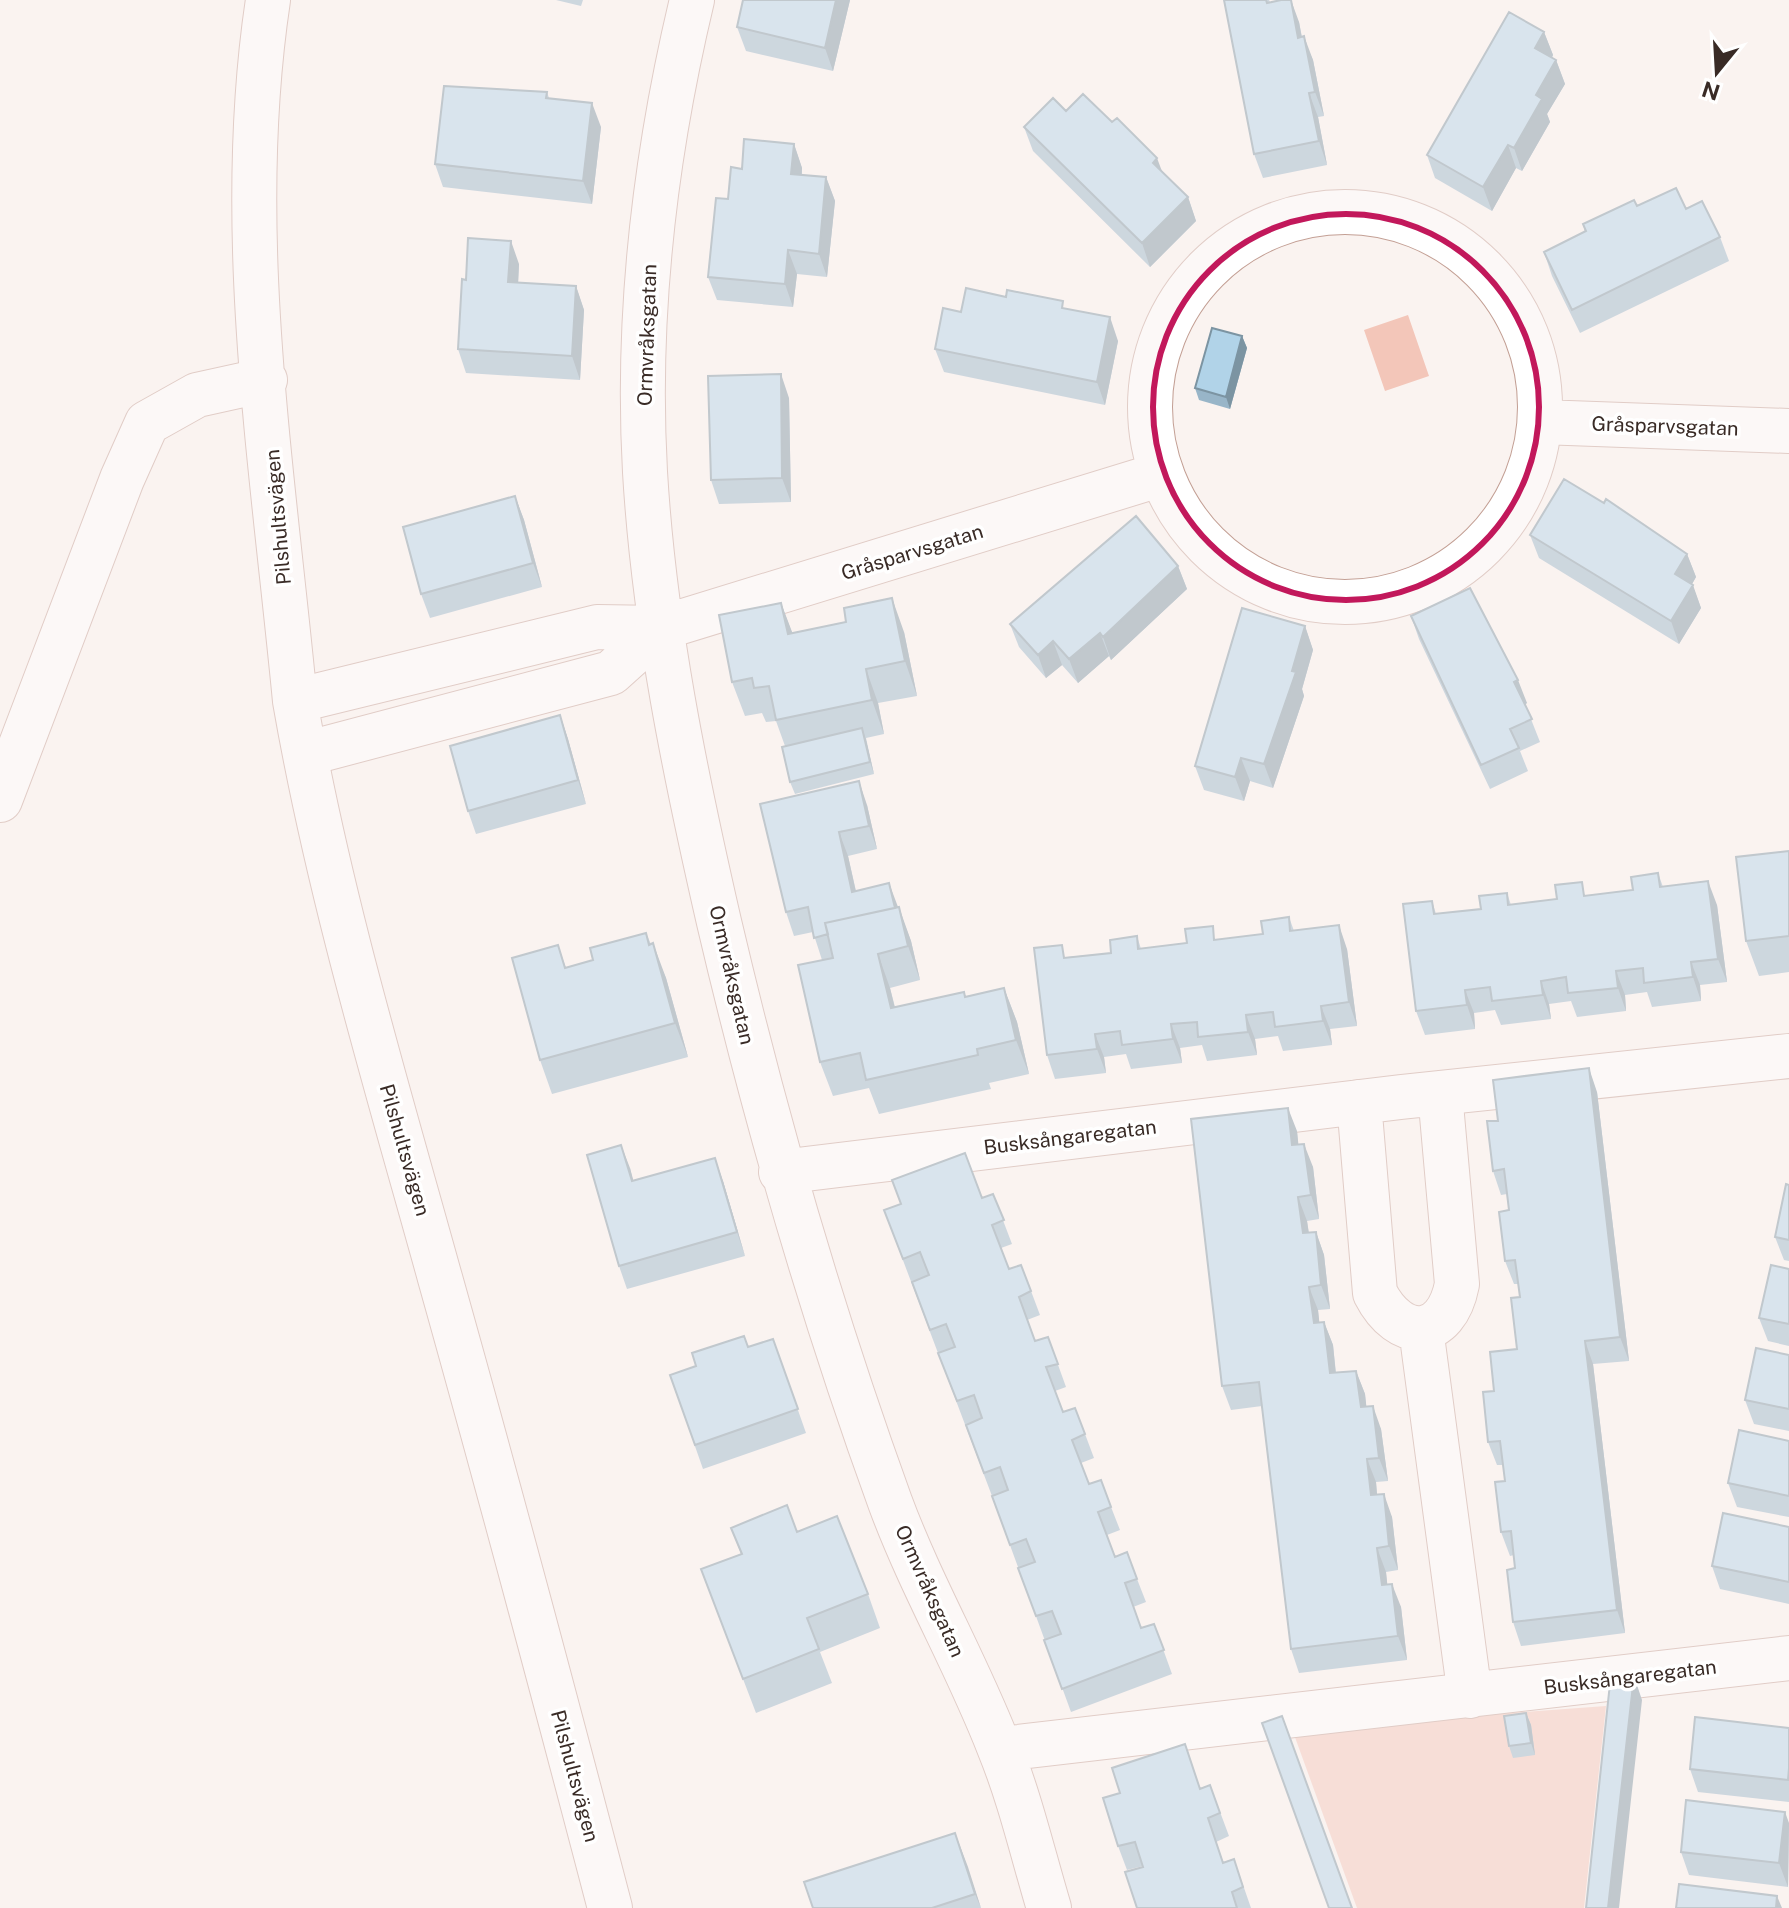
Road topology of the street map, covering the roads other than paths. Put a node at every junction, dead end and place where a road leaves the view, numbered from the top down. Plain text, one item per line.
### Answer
1 (268, 0) edge
2 (692, 0) edge
3 (265, 380) junction
4 (1541, 422) junction
5 (1789, 431) edge
6 (1162, 474) junction
7 (661, 628) junction
8 (295, 701) junction
9 (305, 754) junction
10 (0, 800) edge
11 (1789, 1056) edge
12 (1440, 1093) junction
13 (1359, 1102) junction
14 (781, 1172) junction
15 (1421, 1329) junction
16 (1789, 1658) edge
17 (1470, 1696) junction
18 (1001, 1749) junction
19 (610, 1908) edge
20 (1049, 1908) edge

1 - 3 street, Pilshultsvägen
2 - 7 street, Ormvråksgatan
3 - 8 street, Pilshultsvägen
3 - 10 street
4 - 5 street, Gråsparvsgatan
4 - 6 street
4 - 6 street
6 - 7 street, Gråsparvsgatan
7 - 8 street, Gråsparvsgatan
7 - 9 street, Gråsparvsgatan
7 - 14 street, Ormvråksgatan
8 - 9 street, Pilshultsvägen
9 - 19 street, Pilshultsvägen
11 - 12 street, Busksångaregatan
12 - 13 street, Busksångaregatan
12 - 15 street
13 - 14 street, Busksångaregatan
13 - 15 street
14 - 18 street, Ormvråksgatan
15 - 17 street
16 - 17 street, Busksångaregatan
17 - 18 street, Busksångaregatan
18 - 20 street, Ormvråksgatan

